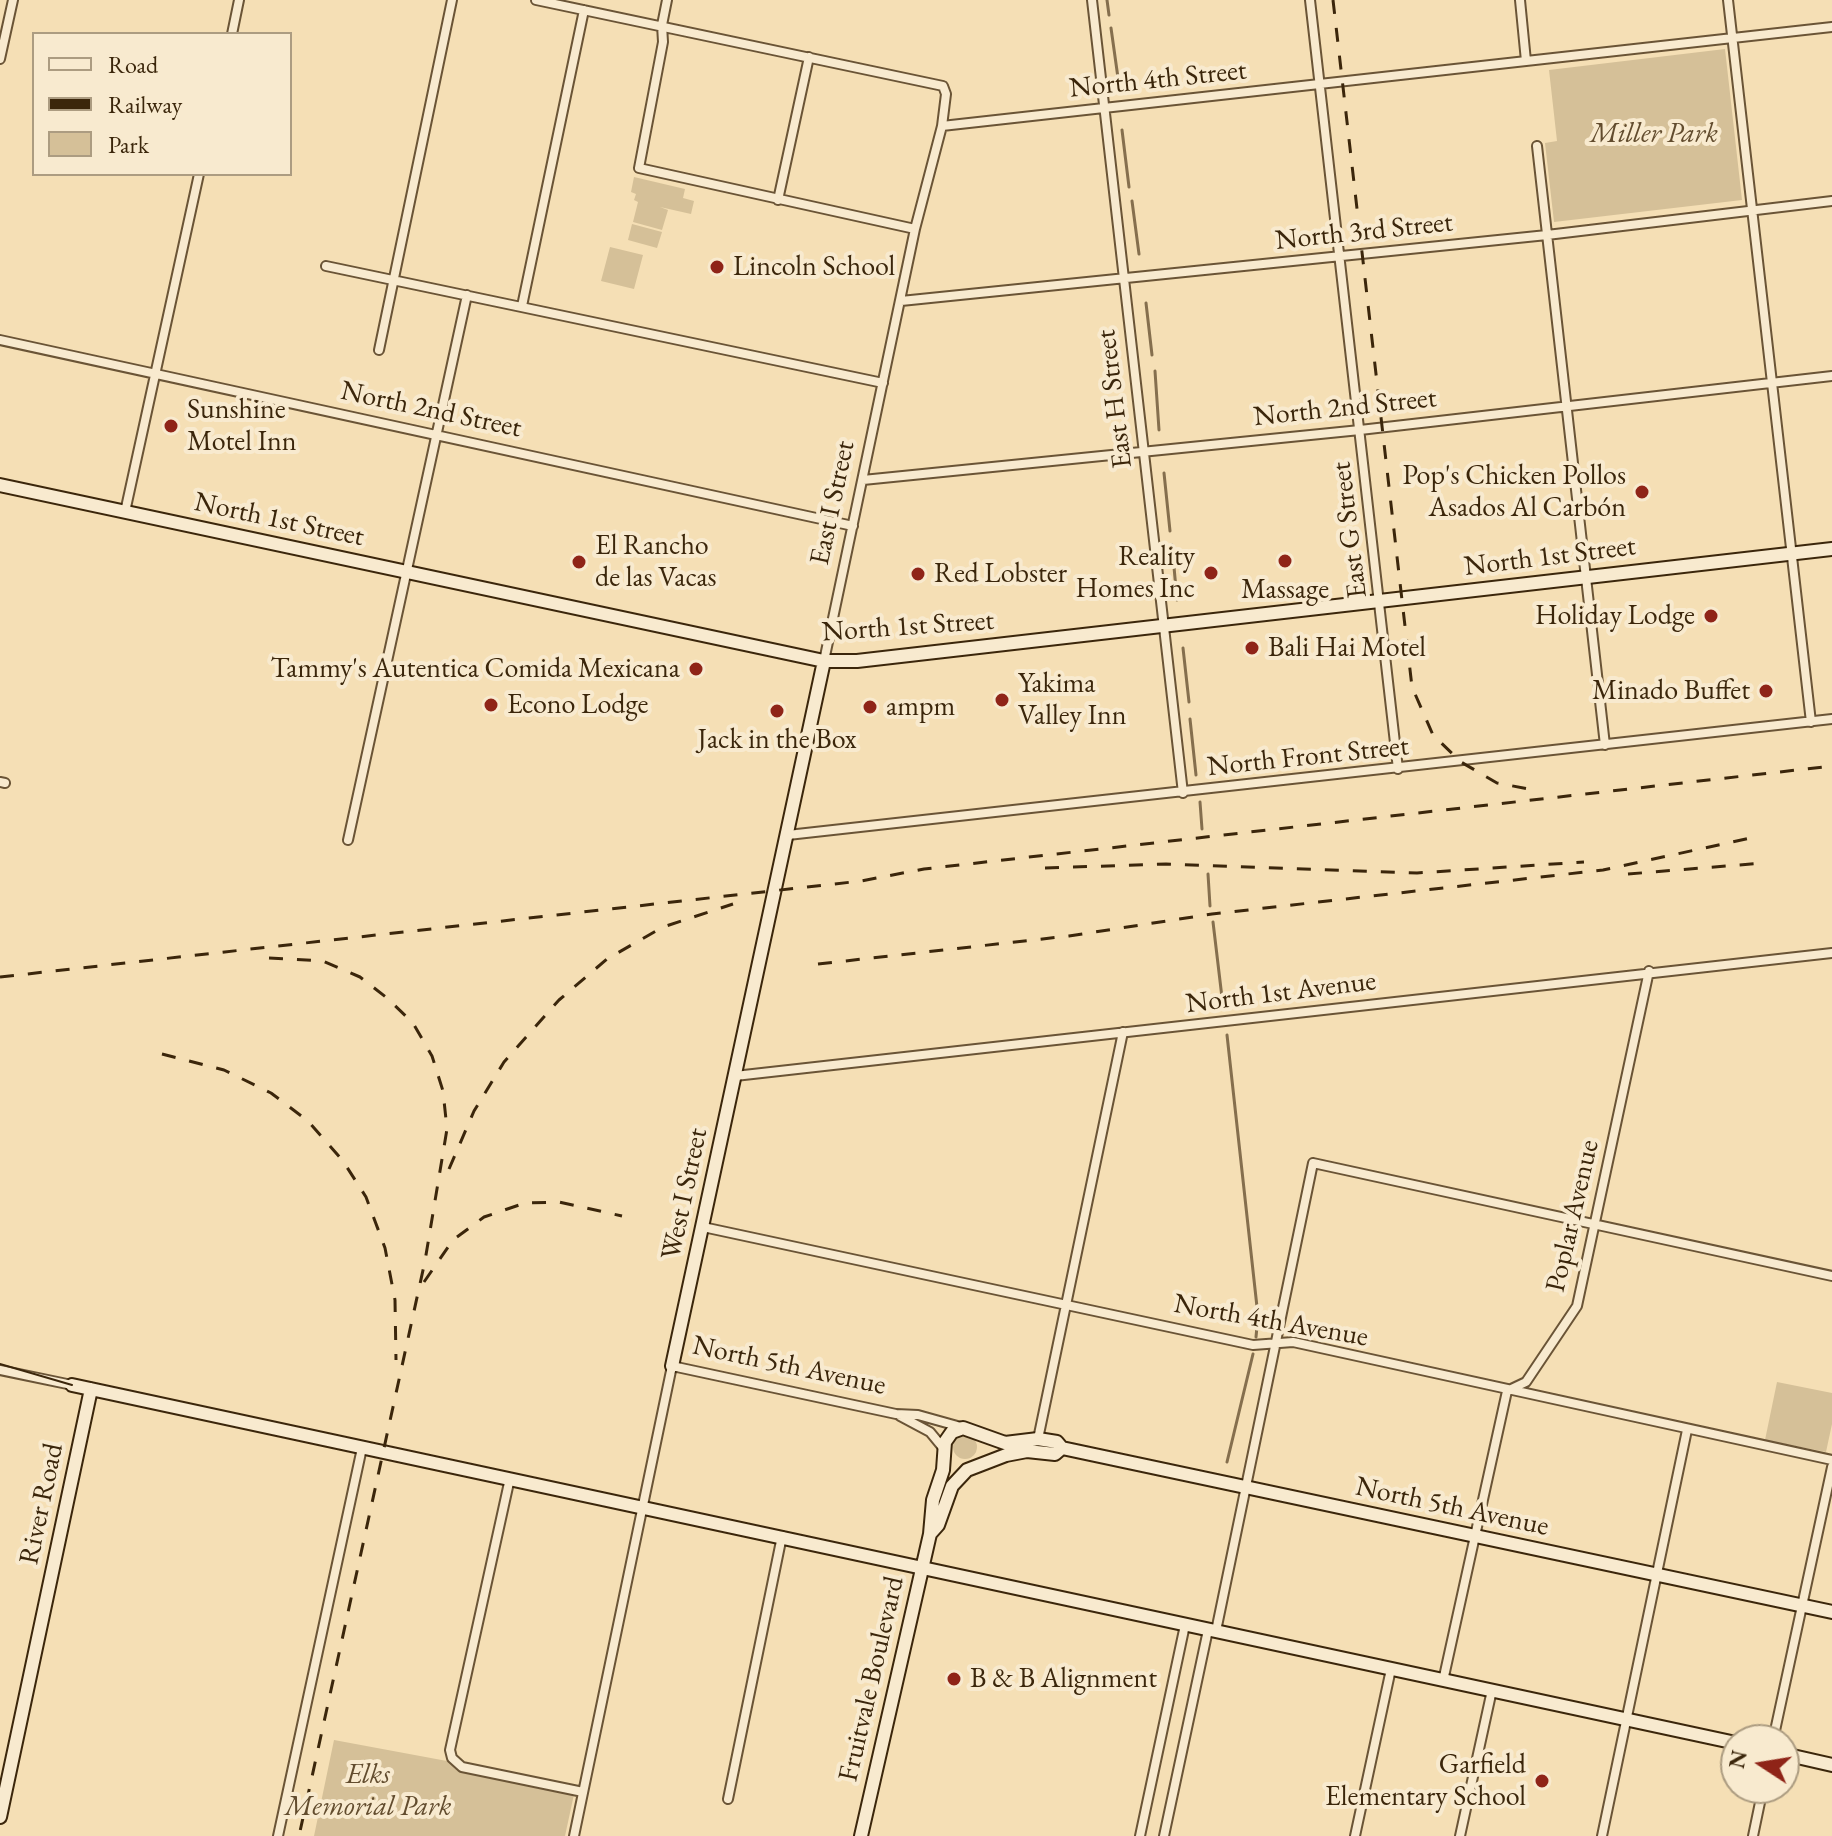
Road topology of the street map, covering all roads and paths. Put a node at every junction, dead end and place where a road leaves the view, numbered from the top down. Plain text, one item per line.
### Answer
1 (13, 0) edge
2 (239, 0) edge
3 (452, 0) edge
4 (536, 0) edge
5 (667, 0) edge
6 (1092, 0) edge
7 (1310, 0) edge
8 (1520, 0) edge
9 (1728, 0) edge
10 (584, 10) junction
11 (662, 25) junction
12 (1832, 27) edge
13 (232, 32) edge
14 (1732, 38) junction
15 (2, 43) edge
16 (809, 57) junction
17 (0, 59) edge
18 (1526, 61) junction
19 (1320, 84) junction
20 (1104, 109) junction
21 (942, 126) junction
22 (1537, 146) dead end
23 (199, 176) edge
24 (778, 200) junction
25 (1832, 201) edge
26 (1751, 211) junction
27 (915, 229) junction
28 (1547, 235) junction
29 (1340, 257) junction
30 (326, 266) dead end
31 (395, 280) junction
32 (1123, 280) junction
33 (467, 295) junction
34 (901, 301) junction
35 (522, 306) junction
36 (0, 340) edge
37 (379, 350) dead end
38 (155, 374) junction
39 (1832, 376) edge
40 (883, 383) junction
41 (1770, 383) junction
42 (1566, 406) junction
43 (1360, 430) junction
44 (437, 433) junction
45 (1143, 452) junction
46 (863, 480) junction
47 (0, 485) edge
48 (125, 512) junction
49 (853, 526) junction
50 (1832, 549) edge
51 (1792, 553) junction
52 (409, 572) junction
53 (1586, 577) junction
54 (1381, 601) junction
55 (1163, 625) junction
56 (824, 661) junction
57 (1832, 719) edge
58 (1811, 722) junction
59 (1605, 745) junction
60 (1398, 769) junction
61 (1183, 793) junction
62 (788, 835) junction
63 (348, 840) dead end
64 (775, 891) joint
65 (1832, 953) edge
66 (1649, 971) junction
67 (1123, 1032) junction
68 (735, 1076) junction
69 (1595, 1224) junction
70 (703, 1227) junction
71 (1832, 1276) edge
72 (1066, 1305) junction
73 (1275, 1344) junction
74 (672, 1366) junction
75 (0, 1370) edge
76 (72, 1385) joint
77 (91, 1389) junction
78 (1507, 1391) junction
79 (896, 1414) junction
80 (963, 1428) junction
81 (1687, 1430) junction
82 (981, 1435) junction
83 (1038, 1439) junction
84 (362, 1448) junction
85 (1062, 1448) junction
86 (945, 1454) junction
87 (1832, 1460) edge
88 (974, 1468) junction
89 (1832, 1470) edge
90 (510, 1478) junction
91 (1247, 1487) junction
92 (642, 1508) junction
93 (930, 1534) junction
94 (782, 1536) junction
95 (1476, 1538) junction
96 (922, 1566) junction
97 (1656, 1575) junction
98 (1802, 1606) junction
99 (1832, 1612) edge
100 (1185, 1625) junction
101 (1212, 1631) junction
102 (1391, 1669) junction
103 (1443, 1681) junction
104 (1492, 1690) junction
105 (1626, 1719) junction
106 (1776, 1724) edge
107 (1720, 1740) edge
108 (1800, 1758) edge
109 (1832, 1765) edge
110 (583, 1792) junction
111 (728, 1799) dead end
112 (1760, 1804) edge
113 (0, 1817) edge
114 (278, 1836) edge
115 (574, 1836) edge
116 (861, 1836) edge
117 (1140, 1836) edge
118 (1164, 1836) edge
119 (1355, 1836) edge
120 (1460, 1836) edge
121 (1602, 1836) edge
122 (1753, 1836) edge

1 - 15 street
2 - 13 street
3 - 31 street
4 - 10 street
5 - 11 street
6 - 20 street, East H Street
7 - 19 street, East G Street
8 - 18 street
9 - 14 street
10 - 11 street
10 - 35 street
11 - 16 street
11 - 24 street
12 - 14 street, North 4th Street
14 - 18 street, North 4th Street
14 - 26 street
15 - 17 street
16 - 21 street
16 - 24 street
18 - 19 street, North 4th Street
19 - 20 street, North 4th Street
19 - 29 street, East G Street
20 - 21 street, North 4th Street
20 - 32 street, East H Street
21 - 27 street, East I Street
22 - 28 street
23 - 38 street
24 - 27 street
25 - 26 street, North 3rd Street
26 - 28 street, North 3rd Street
26 - 41 street
27 - 34 street, East I Street
28 - 29 street, North 3rd Street
28 - 42 street
29 - 32 street, North 3rd Street
29 - 43 street, East G Street
30 - 31 street
31 - 33 street
31 - 37 street
32 - 34 street, North 3rd Street
32 - 45 street, East H Street
33 - 35 street
33 - 44 street
34 - 40 street, East I Street
35 - 40 street
36 - 38 street, North 2nd Street
38 - 44 street, North 2nd Street
38 - 48 street
39 - 41 street, North 2nd Street
40 - 46 street, East I Street
41 - 42 street, North 2nd Street
41 - 51 street
42 - 43 street, North 2nd Street
42 - 53 street
43 - 45 street, North 2nd Street
43 - 54 street, East G Street
44 - 49 street, North 2nd Street
44 - 52 street
45 - 46 street, North 2nd Street
45 - 55 street, East H Street
46 - 49 street, East I Street
47 - 48 main road, North 1st Street
48 - 52 main road, North 1st Street
49 - 56 street, East I Street
50 - 51 main road, North 1st Street
51 - 53 main road, North 1st Street
51 - 58 street
52 - 56 main road, North 1st Street
52 - 63 street
53 - 54 main road, North 1st Street
53 - 59 street
54 - 55 main road, North 1st Street
54 - 60 street, East G Street
55 - 56 main road, North 1st Street
55 - 61 street, East H Street
56 - 62 main road, East I Street
57 - 58 street, North Front Street
58 - 59 street, North Front Street
59 - 60 street, North Front Street
60 - 61 street, North Front Street
61 - 62 street, North Front Street
62 - 64 main road, East I Street
64 - 68 main road, West I Street
65 - 66 street, North 1st Avenue
66 - 67 street, North 1st Avenue
66 - 69 street, Poplar Avenue
67 - 68 street, North 1st Avenue
67 - 72 street
68 - 70 main road, West I Street
69 - 71 street
69 - 73 street
69 - 78 street, Poplar Avenue
70 - 72 street, North 4th Avenue
70 - 74 main road, West I Street
72 - 73 street, North 4th Avenue
72 - 83 street
73 - 78 street, North 4th Avenue
73 - 91 street
74 - 79 street, North 5th Avenue
74 - 92 street, West I Street
75 - 76 street
76 - 77 main road
77 - 84 main road
77 - 113 main road, River Road
78 - 81 street, North 4th Avenue
78 - 95 street
79 - 80 street, North 5th Avenue
79 - 86 street, North 5th Avenue
80 - 82 main road
80 - 86 main road, Fruitvale Boulevard
81 - 87 street, North 4th Avenue
81 - 97 street
82 - 83 main road, North 5th Avenue
82 - 88 main road
83 - 85 main road, North 5th Avenue
84 - 90 main road
84 - 114 street
85 - 88 main road, North 5th Avenue
85 - 91 main road, North 5th Avenue
86 - 88 main road
86 - 93 main road, Fruitvale Boulevard
88 - 93 main road, Fruitvale Boulevard
89 - 98 street
90 - 92 main road
90 - 110 street
91 - 95 main road, North 5th Avenue
91 - 101 street
92 - 94 main road
92 - 110 street, West I Street
93 - 96 main road, Fruitvale Boulevard
94 - 96 main road
94 - 111 street
95 - 97 main road, North 5th Avenue
95 - 103 street
96 - 100 main road
96 - 116 main road, Fruitvale Boulevard
97 - 98 main road, North 5th Avenue
97 - 105 street
98 - 99 main road, North 5th Avenue
98 - 106 street
100 - 101 main road
100 - 117 street
101 - 102 main road
101 - 118 street
102 - 103 main road
102 - 119 street
103 - 104 main road
104 - 105 main road
104 - 120 street
105 - 107 main road
105 - 121 street
108 - 109 main road
110 - 115 street, West I Street
112 - 122 street

